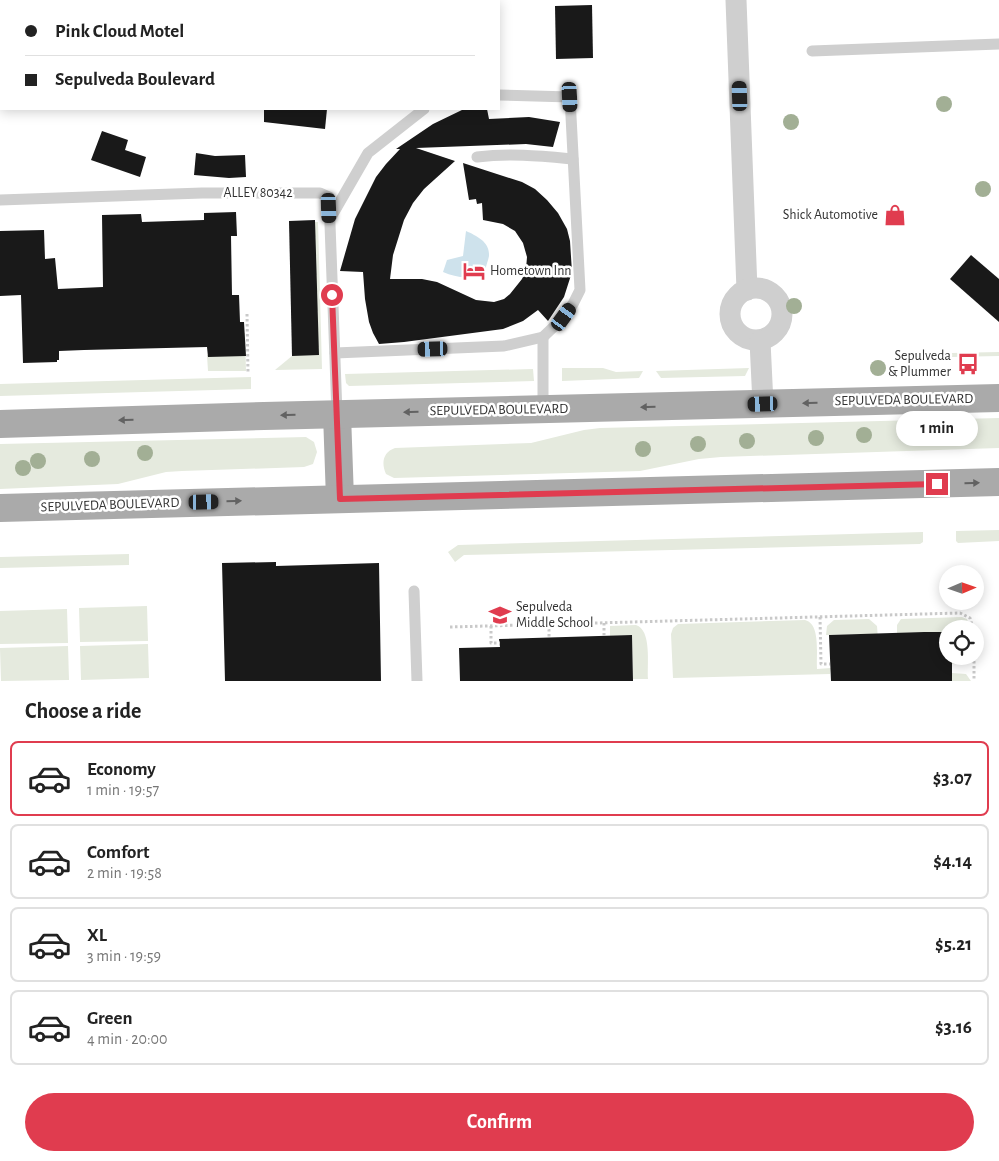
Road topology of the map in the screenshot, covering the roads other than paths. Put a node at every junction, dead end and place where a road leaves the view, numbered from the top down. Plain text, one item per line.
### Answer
1 (736, 0) edge
2 (999, 44) edge
3 (812, 51) dead end
4 (500, 95) edge
5 (423, 110) edge
6 (477, 157) dead end
7 (573, 159) junction
8 (0, 200) edge
9 (330, 218) junction
10 (747, 290) junction
11 (543, 337) junction
12 (760, 341) junction
13 (335, 353) junction
14 (999, 398) edge
15 (763, 404) junction
16 (543, 409) junction
17 (337, 414) junction
18 (0, 424) edge
19 (999, 482) edge
20 (340, 499) junction
21 (0, 508) edge
22 (414, 591) dead end
23 (417, 681) edge

1 - 10 street
2 - 3 lane
4 - 7 lane
5 - 9 lane
6 - 7 lane
7 - 11 lane
8 - 9 lane, ALLEY 80342
9 - 13 lane, ALLEY 80342
10 - 12 street
10 - 12 street
11 - 13 lane
11 - 16 lane
12 - 15 street
13 - 17 lane, ALLEY 80342
14 -> 15 main road, SEPULVEDA BOULEVARD
15 -> 16 main road, SEPULVEDA BOULEVARD
16 -> 17 main road, SEPULVEDA BOULEVARD
17 -> 18 main road, SEPULVEDA BOULEVARD
17 - 20 main road
20 -> 19 main road, SEPULVEDA BOULEVARD
21 -> 20 main road, SEPULVEDA BOULEVARD
22 - 23 lane

